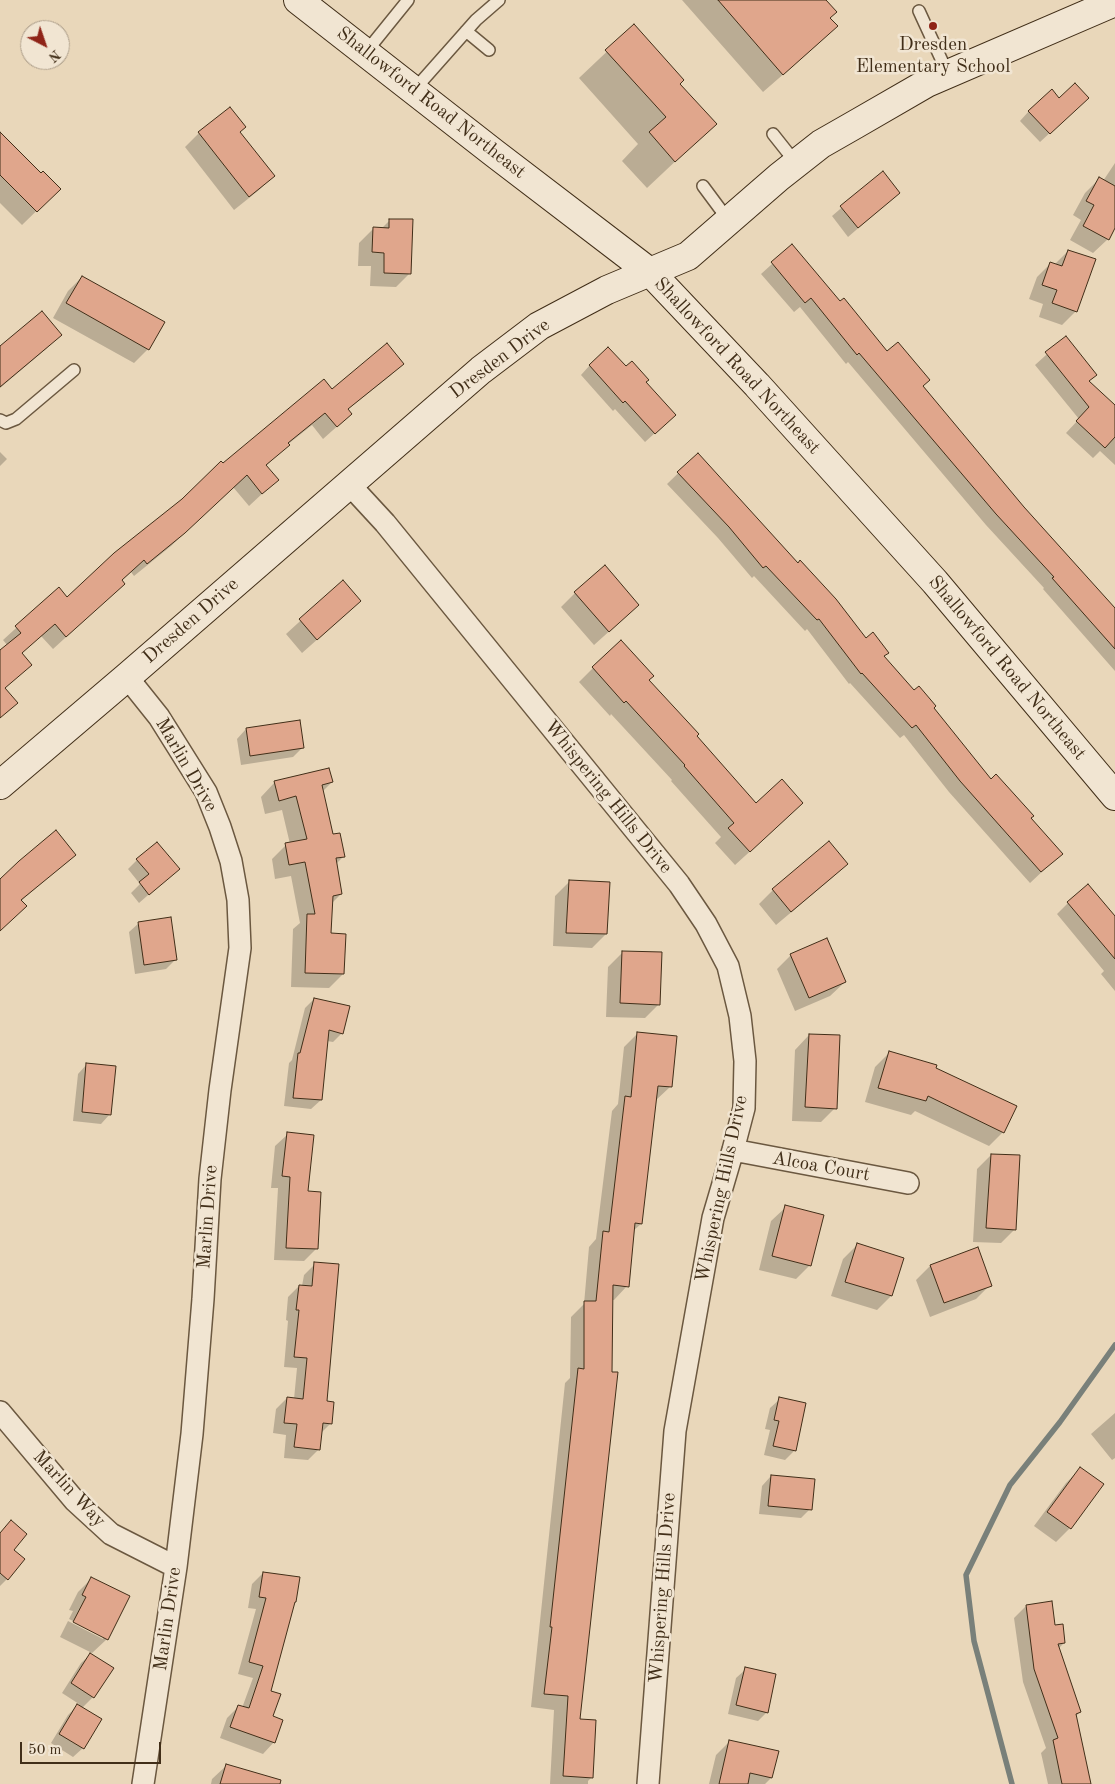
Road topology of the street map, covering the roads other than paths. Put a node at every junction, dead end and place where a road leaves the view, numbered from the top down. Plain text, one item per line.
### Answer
1 (298, 0) edge
2 (408, 0) edge
3 (499, 0) edge
4 (1115, 2) edge
5 (919, 11) dead end
6 (466, 31) junction
7 (489, 50) dead end
8 (366, 52) junction
9 (948, 74) junction
10 (414, 90) junction
11 (773, 134) dead end
12 (796, 163) junction
13 (703, 186) dead end
14 (729, 220) junction
15 (651, 273) junction
16 (74, 370) dead end
17 (0, 420) edge
18 (349, 484) junction
19 (127, 677) junction
20 (0, 785) edge
21 (1115, 796) edge
22 (733, 1150) junction
23 (908, 1182) dead end
24 (0, 1412) edge
25 (176, 1567) junction
26 (144, 1784) edge
27 (648, 1784) edge

1 - 8 street, Shallowford Road Northeast
2 - 8 lane
3 - 6 lane
4 - 9 street, Dresden Drive
5 - 9 lane
6 - 7 lane
6 - 10 lane
8 - 10 street, Shallowford Road Northeast
9 - 12 street, Dresden Drive
10 - 15 street, Shallowford Road Northeast
11 - 12 lane
12 - 14 street, Dresden Drive
13 - 14 lane
14 - 15 street, Dresden Drive
15 - 18 street, Dresden Drive
15 - 21 street, Shallowford Road Northeast
16 - 17 lane
18 - 19 street, Dresden Drive
18 - 22 street, Whispering Hills Drive
19 - 20 street, Dresden Drive
19 - 25 street, Marlin Drive
22 - 23 street, Alcoa Court
22 - 27 street, Whispering Hills Drive
24 - 25 street, Marlin Way
25 - 26 street, Marlin Drive

